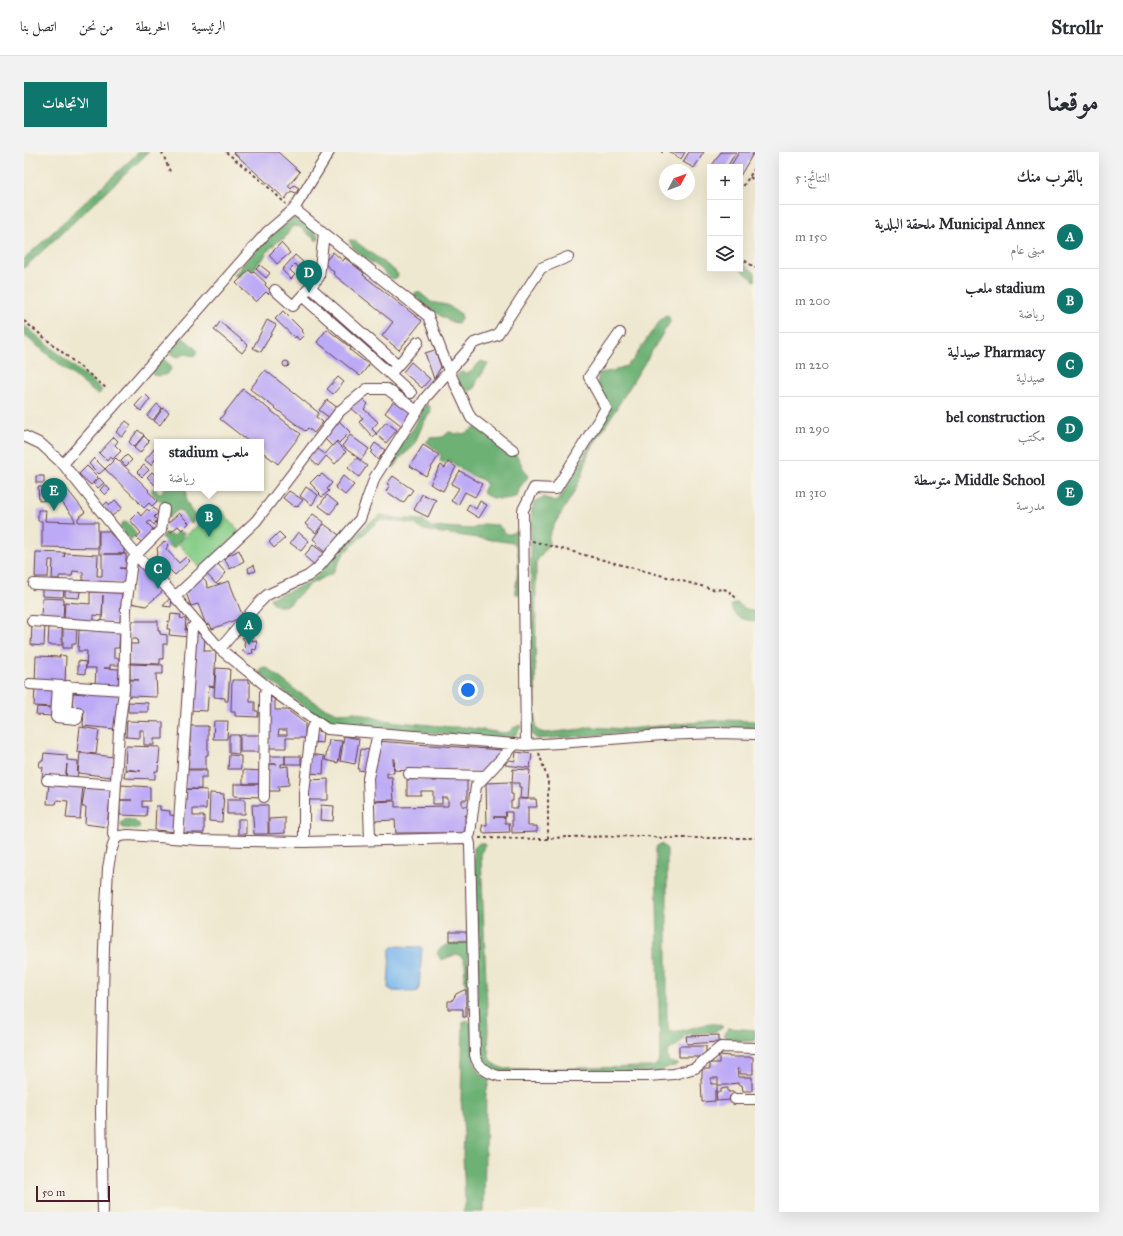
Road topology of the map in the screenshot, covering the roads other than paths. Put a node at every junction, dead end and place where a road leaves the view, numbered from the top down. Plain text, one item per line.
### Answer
1 (329, 152) edge
2 (294, 209) junction
3 (324, 233) junction
4 (568, 257) dead end
5 (310, 287) junction
6 (275, 290) dead end
7 (302, 296) junction
8 (620, 333) dead end
9 (418, 342) dead end
10 (398, 365) junction
11 (449, 370) junction
12 (390, 374) junction
13 (411, 393) dead end
14 (417, 411) junction
15 (24, 436) edge
16 (513, 450) dead end
17 (63, 464) junction
18 (164, 509) dead end
19 (136, 555) junction
20 (34, 584) dead end
21 (129, 588) junction
22 (173, 594) junction
23 (32, 622) dead end
24 (197, 623) junction
25 (126, 628) junction
26 (220, 650) junction
27 (30, 684) dead end
28 (268, 688) junction
29 (124, 690) junction
30 (315, 721) junction
31 (378, 733) junction
32 (755, 734) edge
33 (515, 744) junction
34 (531, 744) junction
35 (410, 774) dead end
36 (479, 779) junction
37 (47, 780) dead end
38 (116, 785) junction
39 (264, 797) dead end
40 (468, 837) junction
41 (178, 838) junction
42 (115, 839) junction
43 (370, 840) junction
44 (304, 842) junction
45 (755, 1048) edge
46 (736, 1099) dead end
47 (755, 1099) edge
48 (103, 1212) edge

1 - 2 street
2 - 3 street
2 - 17 street
3 - 5 street
3 - 11 street
4 - 11 street
5 - 7 street
5 - 10 street
6 - 7 street
7 - 12 street
8 - 34 street
9 - 10 street
10 - 12 street
11 - 14 street
11 - 16 street
12 - 13 street
14 - 22 street
14 - 26 street
15 - 17 street
17 - 19 street
18 - 19 street
19 - 21 street
19 - 22 street
20 - 21 street
21 - 25 street
22 - 24 street
23 - 25 street
24 - 26 street
24 - 41 street
25 - 29 street
26 - 28 street
27 - 29 street
28 - 30 street
28 - 39 street
29 - 38 street
30 - 31 street
30 - 44 street
31 - 33 street
31 - 43 street
32 - 34 street
33 - 34 street
33 - 36 street
35 - 36 street
36 - 40 street
37 - 38 street
38 - 42 street
40 - 43 street
40 - 45 street
41 - 42 street
41 - 44 street
42 - 48 street
43 - 44 street
46 - 47 street

